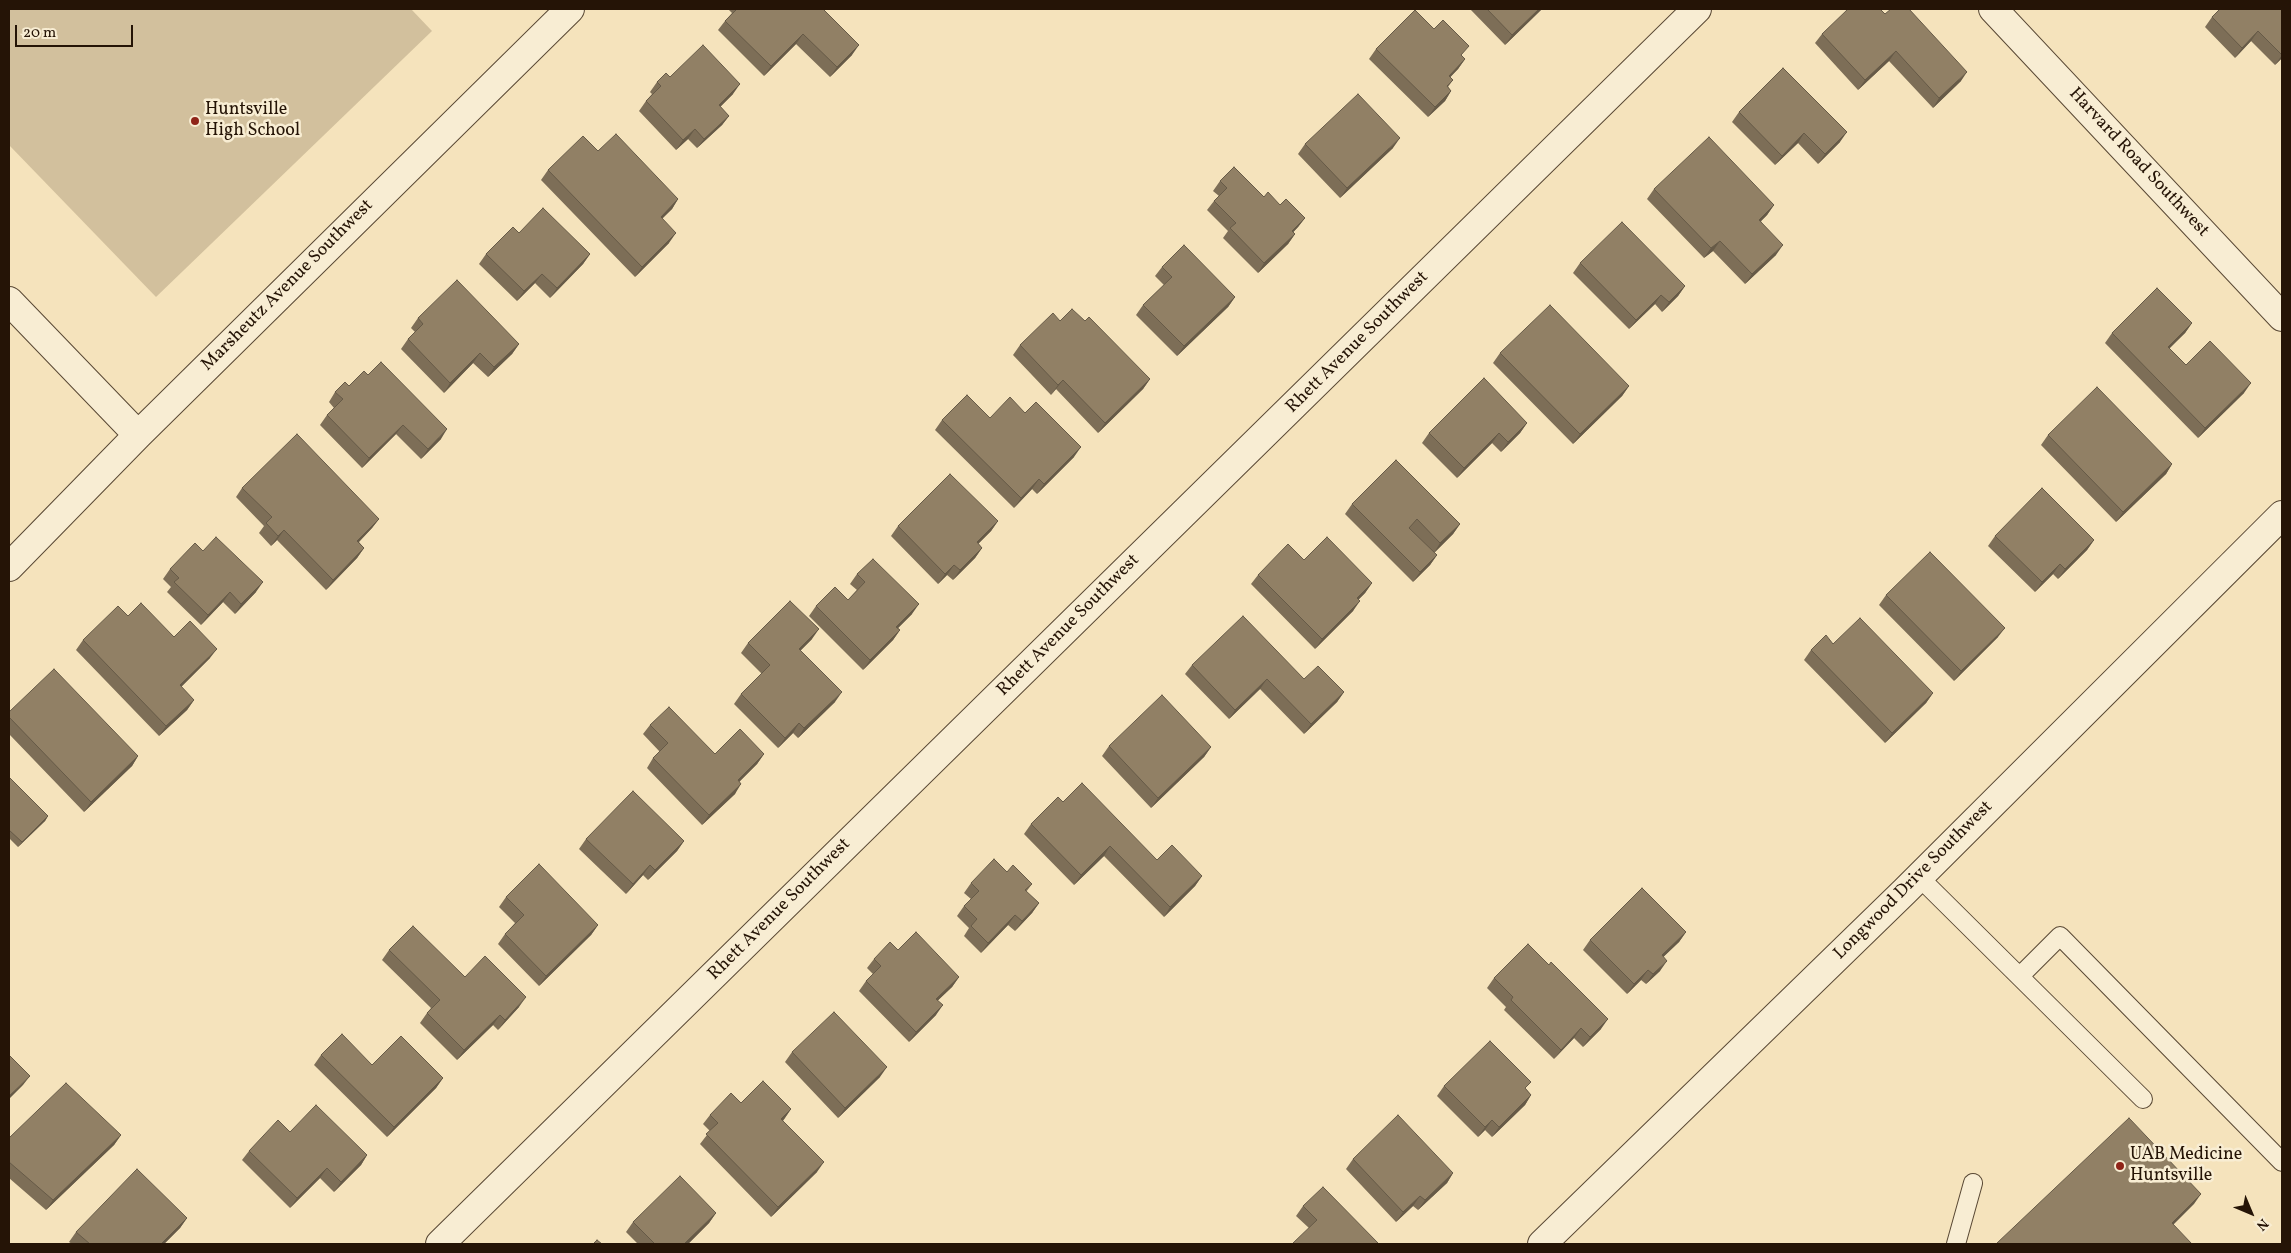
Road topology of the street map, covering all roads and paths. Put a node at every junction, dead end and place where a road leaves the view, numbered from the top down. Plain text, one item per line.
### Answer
1 (570, 9) edge
2 (1697, 9) edge
3 (1994, 9) edge
4 (9, 301) edge
5 (2282, 317) edge
6 (138, 435) junction
7 (2282, 515) edge
8 (9, 567) edge
9 (1918, 877) junction
10 (2020, 976) junction
11 (2144, 1099) dead end
12 (2282, 1162) edge
13 (1973, 1183) dead end
14 (440, 1244) edge
15 (1542, 1244) edge
16 (1956, 1244) edge

1 - 6 street, Marsheutz Avenue Southwest
2 - 14 street, Rhett Avenue Southwest
3 - 5 street, Harvard Road Southwest
4 - 6 street
6 - 8 street, Marsheutz Avenue Southwest
7 - 9 street, Longwood Drive Southwest
9 - 10 lane
9 - 15 street, Longwood Drive Southwest
10 - 11 lane
10 - 12 lane
13 - 16 lane

